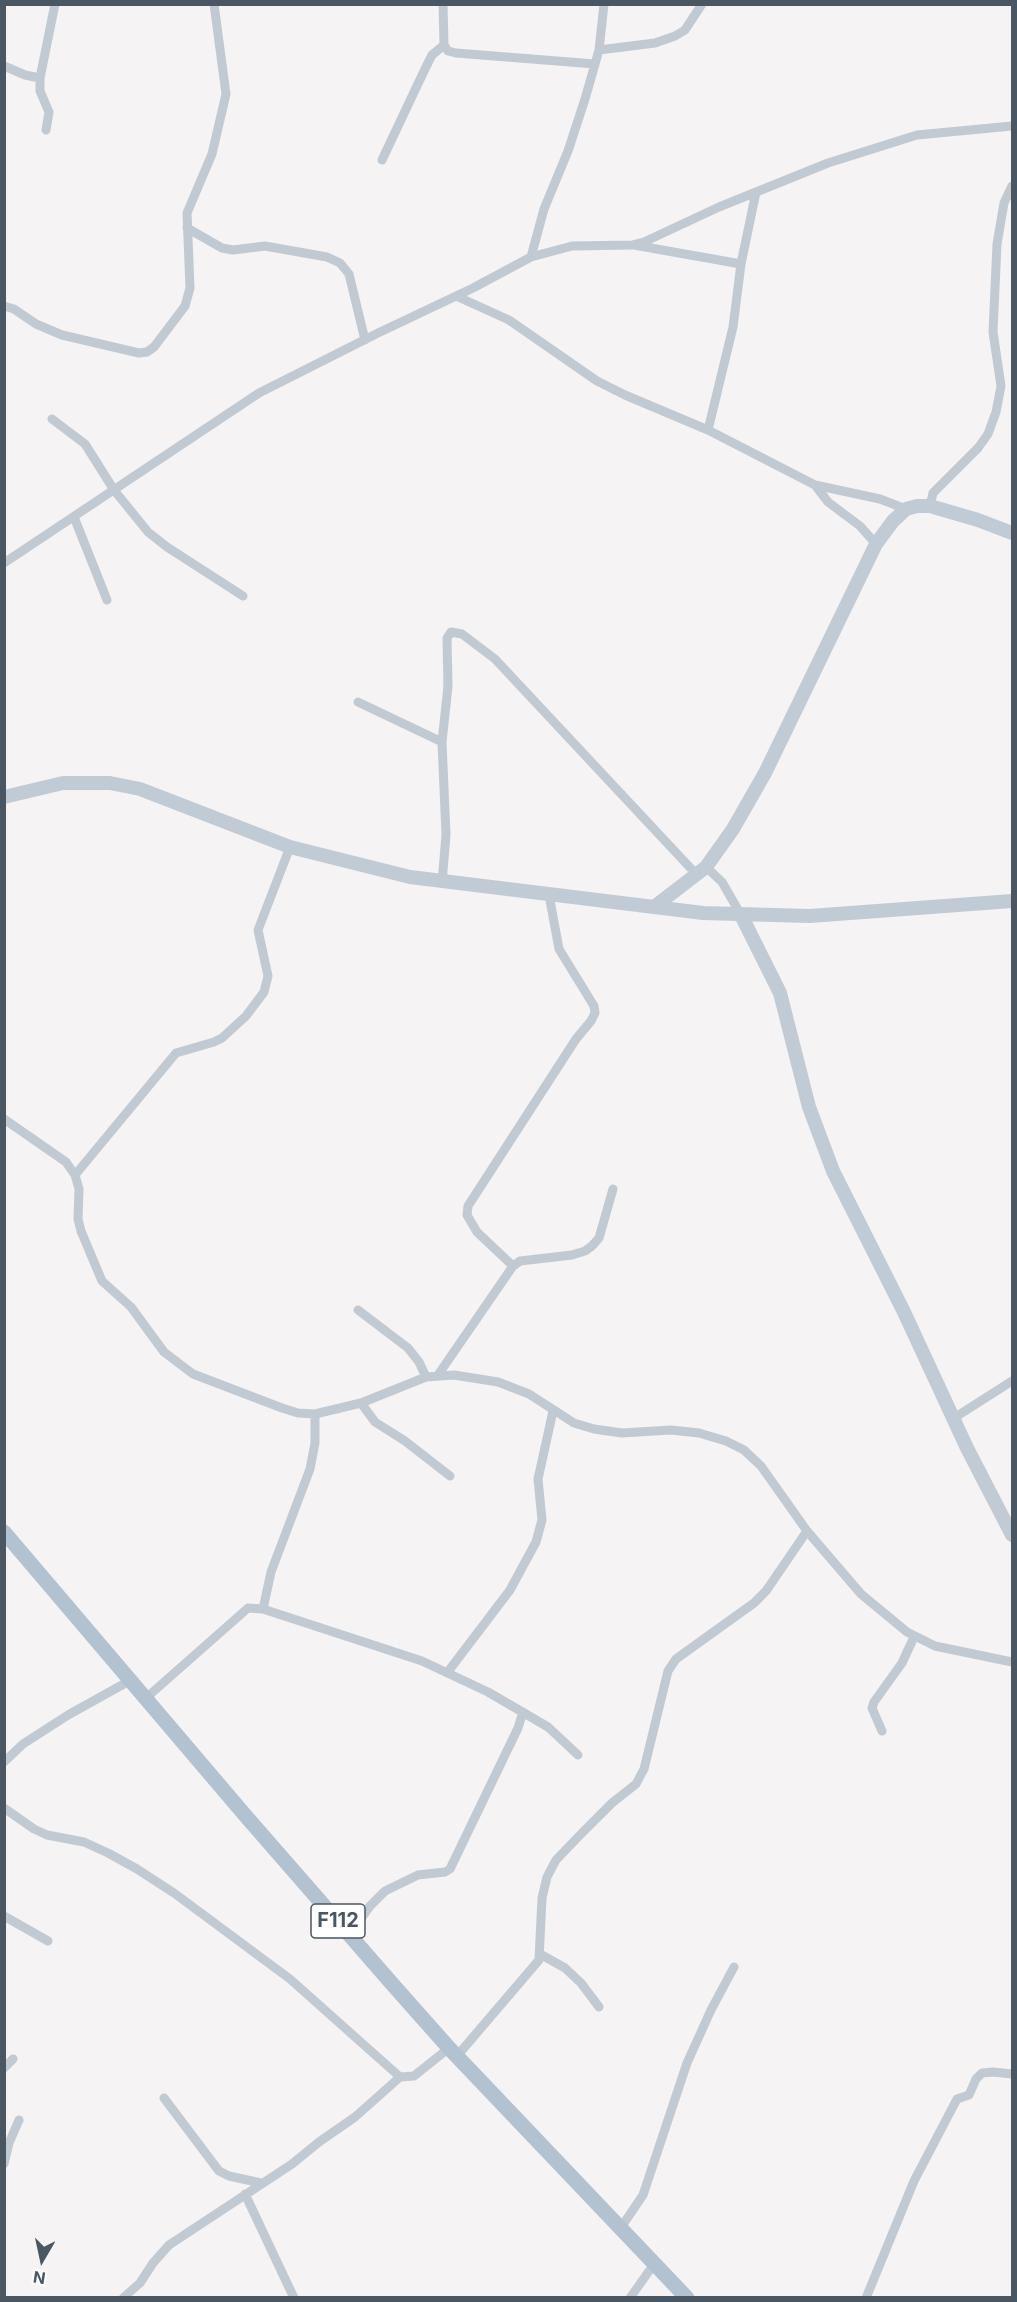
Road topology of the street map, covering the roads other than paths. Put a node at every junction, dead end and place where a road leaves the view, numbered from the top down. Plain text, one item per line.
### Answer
1 (56, 4) edge
2 (214, 4) edge
3 (443, 4) edge
4 (604, 4) edge
5 (702, 4) edge
6 (444, 45) junction
7 (599, 50) junction
8 (595, 64) junction
9 (4, 66) edge
10 (40, 78) junction
11 (1012, 126) edge
12 (46, 130) dead end
13 (382, 160) dead end
14 (1012, 186) edge
15 (756, 192) junction
16 (187, 228) junction
17 (632, 244) junction
18 (531, 257) junction
19 (741, 264) junction
20 (456, 296) junction
21 (4, 306) edge
22 (364, 340) junction
23 (52, 419) dead end
24 (708, 430) junction
25 (815, 485) junction
26 (114, 490) junction
27 (930, 506) junction
28 (906, 509) junction
29 (74, 517) junction
30 (1012, 533) edge
31 (876, 544) junction
32 (4, 563) edge
33 (243, 596) dead end
34 (107, 600) dead end
35 (358, 702) dead end
36 (442, 742) junction
37 (4, 797) edge
38 (290, 847) junction
39 (702, 871) junction
40 (442, 883) junction
41 (549, 895) junction
42 (1012, 901) edge
43 (654, 907) junction
44 (741, 915) junction
45 (4, 1119) edge
46 (75, 1175) junction
47 (613, 1189) dead end
48 (513, 1266) junction
49 (358, 1310) dead end
50 (438, 1375) junction
51 (426, 1377) junction
52 (1012, 1381) edge
53 (361, 1403) junction
54 (553, 1411) junction
55 (315, 1414) junction
56 (954, 1418) junction
57 (450, 1476) dead end
58 (807, 1531) junction
59 (4, 1532) edge
60 (1012, 1535) edge
61 (263, 1609) junction
62 (914, 1637) junction
63 (1012, 1662) edge
64 (447, 1673) junction
65 (130, 1680) junction
66 (146, 1698) junction
67 (523, 1712) junction
68 (882, 1731) dead end
69 (578, 1755) dead end
70 (4, 1762) edge
71 (4, 1808) edge
72 (4, 1916) edge
73 (349, 1935) junction
74 (48, 1941) dead end
75 (540, 1954) junction
76 (734, 1967) dead end
77 (599, 2007) dead end
78 (453, 2052) junction
79 (13, 2059) dead end
80 (4, 2068) edge
81 (1012, 2074) edge
82 (400, 2077) junction
83 (164, 2097) dead end
84 (19, 2120) dead end
85 (4, 2164) edge
86 (261, 2183) junction
87 (245, 2194) junction
88 (620, 2229) junction
89 (654, 2264) junction
90 (123, 2298) edge
91 (294, 2298) edge
92 (630, 2298) edge
93 (687, 2298) edge
94 (866, 2298) edge

1 - 10 street
2 - 16 street
3 - 6 street
4 - 7 street
5 - 7 street
6 - 8 street
6 - 13 street
7 - 8 street
8 - 18 street
9 - 10 street
10 - 12 street
11 - 15 street
14 - 27 street
15 - 17 street
15 - 19 street
16 - 21 street
16 - 22 street
17 - 18 street
17 - 19 street
18 - 20 street
19 - 24 street
20 - 22 street
20 - 24 street
22 - 26 street
23 - 26 street
24 - 25 street
25 - 28 street
25 - 31 street
26 - 29 street
26 - 33 street
27 - 28 street
27 - 30 street
28 - 31 street
29 - 32 street
29 - 34 street
31 - 39 street
35 - 36 street
36 - 39 street
36 - 40 street
37 - 38 street
38 - 40 street
38 - 46 street
39 - 43 street
39 - 44 street
40 - 41 street
41 - 43 street
41 - 48 street
42 - 44 street
43 - 44 street
44 - 56 street
45 - 46 street
46 - 55 street
47 - 48 street
48 - 50 street
49 - 51 street
50 - 51 street
50 - 54 street
51 - 53 street
52 - 56 street
53 - 55 street
53 - 57 street
54 - 58 street
54 - 64 street
55 - 61 street
56 - 60 street
58 - 62 street
58 - 75 street
59 - 65 main road, F112
61 - 64 street
61 - 66 street
62 - 63 street
62 - 68 street
64 - 67 street
65 - 66 main road, F112
65 - 70 street
66 - 73 main road, F112
67 - 69 street
67 - 73 street
71 - 82 street
72 - 74 street
73 - 78 main road, F112
75 - 77 street
75 - 78 street
76 - 88 street
78 - 82 street
78 - 88 main road, F112
79 - 80 street
81 - 94 street
82 - 86 street
83 - 86 street
84 - 85 street
86 - 87 street
87 - 90 street
87 - 91 street
88 - 89 main road, F112
89 - 92 street
89 - 93 main road, F112

